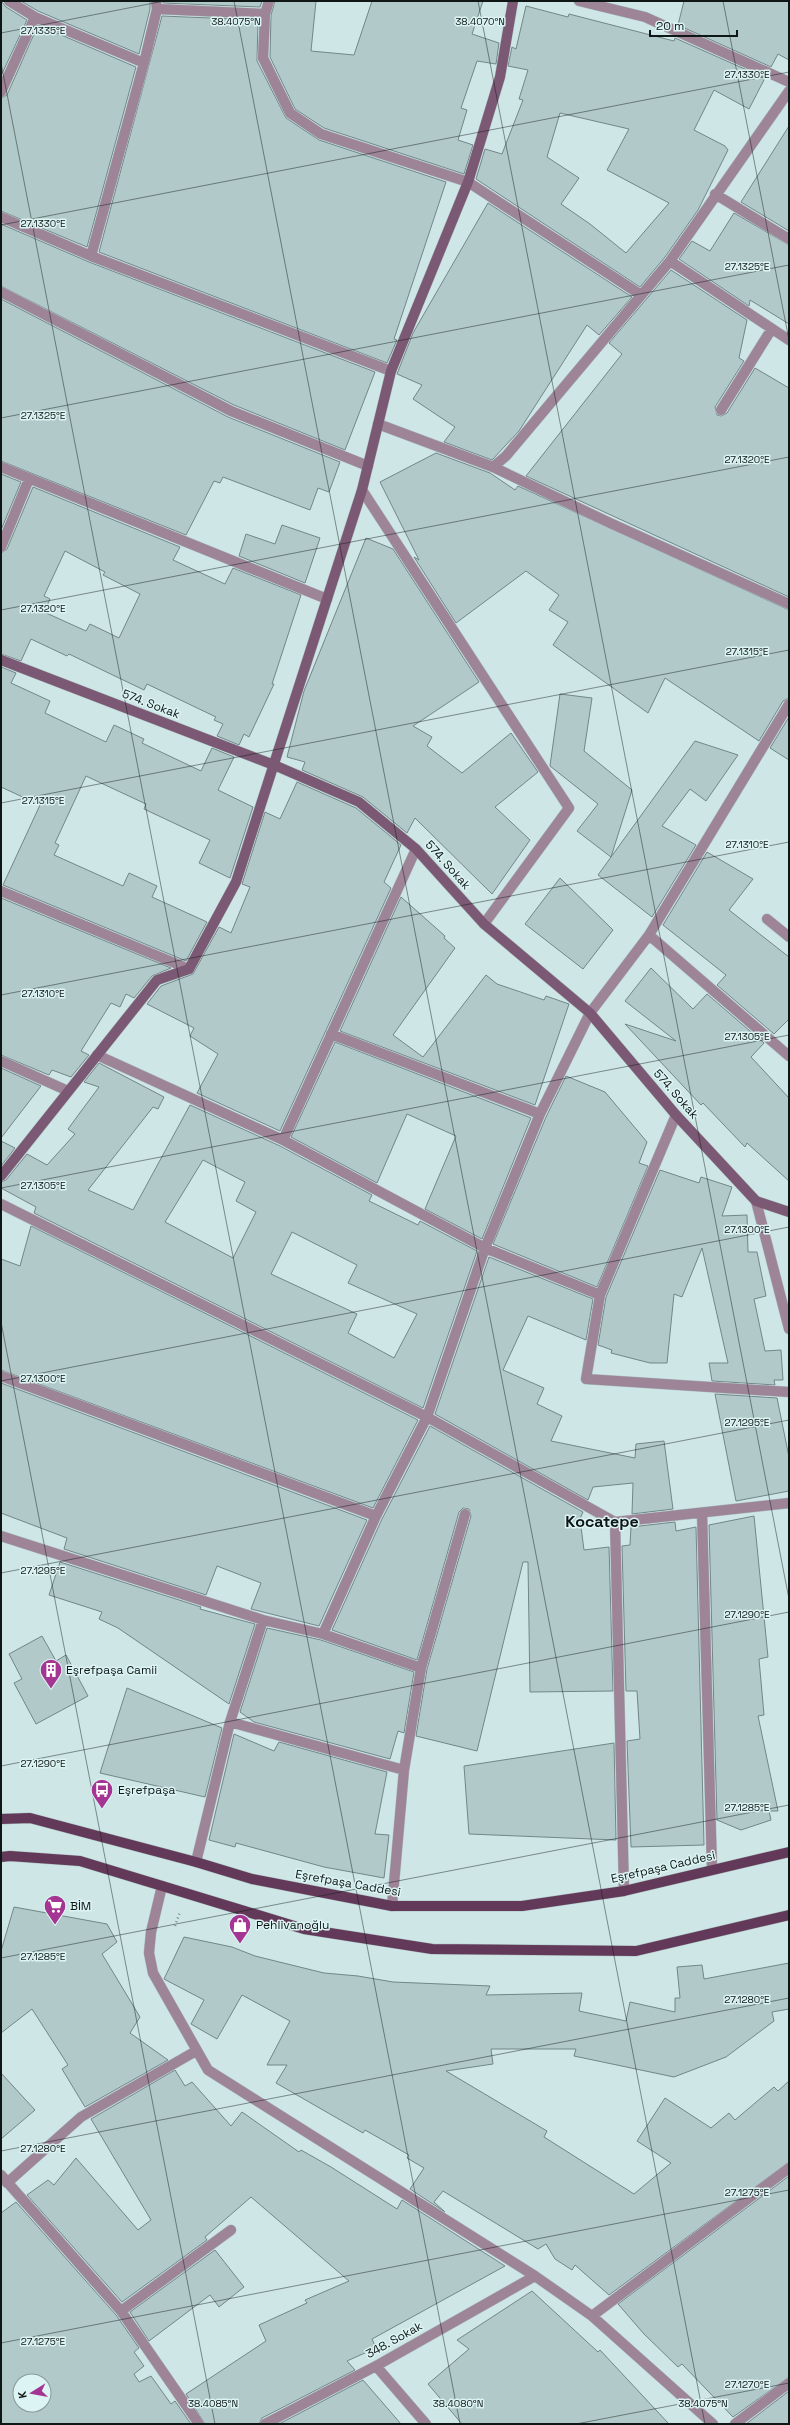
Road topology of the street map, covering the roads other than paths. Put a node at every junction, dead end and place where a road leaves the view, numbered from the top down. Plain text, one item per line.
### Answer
1 (9, 1) edge
2 (269, 1) edge
3 (513, 1) edge
4 (579, 1) edge
5 (156, 5) edge
6 (265, 14) junction
7 (35, 17) junction
8 (144, 63) junction
9 (789, 82) edge
10 (789, 91) edge
11 (1, 92) edge
12 (468, 182) junction
13 (715, 194) junction
14 (1, 217) edge
15 (789, 238) edge
16 (91, 256) junction
17 (670, 261) junction
18 (1, 292) edge
19 (641, 295) junction
20 (771, 330) junction
21 (789, 340) edge
22 (391, 371) junction
23 (721, 410) dead end
24 (378, 424) junction
25 (368, 466) junction
26 (494, 466) junction
27 (1, 467) edge
28 (30, 479) junction
29 (362, 490) junction
30 (1, 547) edge
31 (327, 599) junction
32 (789, 604) edge
33 (1, 660) edge
34 (789, 704) edge
35 (274, 765) junction
36 (416, 849) junction
37 (1, 891) edge
38 (767, 919) dead end
39 (484, 924) junction
40 (649, 935) junction
41 (789, 937) edge
42 (189, 969) junction
43 (590, 1013) junction
44 (331, 1034) junction
45 (97, 1055) junction
46 (789, 1056) edge
47 (1, 1061) edge
48 (68, 1091) junction
49 (540, 1114) junction
50 (676, 1115) junction
51 (283, 1140) junction
52 (1, 1176) edge
53 (756, 1201) junction
54 (1, 1204) edge
55 (789, 1212) edge
56 (485, 1248) junction
57 (600, 1295) junction
58 (789, 1329) edge
59 (1, 1376) edge
60 (789, 1392) edge
61 (427, 1417) junction
62 (789, 1503) edge
63 (702, 1513) junction
64 (465, 1514) dead end
65 (376, 1516) junction
66 (614, 1522) junction
67 (1, 1536) edge
68 (263, 1620) junction
69 (323, 1634) junction
70 (421, 1668) junction
71 (230, 1722) junction
72 (404, 1770) junction
73 (1, 1819) edge
74 (789, 1852) edge
75 (1, 1857) edge
76 (196, 1862) junction
77 (712, 1869) junction
78 (162, 1886) junction
79 (624, 1891) junction
80 (392, 1906) junction
81 (789, 1915) edge
82 (196, 2051) junction
83 (789, 2168) edge
84 (4, 2179) edge
85 (231, 2230) dead end
86 (535, 2276) junction
87 (121, 2311) junction
88 (592, 2316) junction
89 (376, 2366) junction
90 (789, 2383) edge
91 (199, 2424) edge
92 (265, 2424) edge
93 (426, 2424) edge
94 (713, 2424) edge
95 (735, 2424) edge

1 - 7 street
2 - 6 street
3 - 12 street
4 - 9 street
5 - 6 street
5 - 8 street
6 - 12 street
7 - 8 street
7 - 11 street
8 - 16 street
10 - 13 street
12 - 19 street
12 - 22 street
13 - 15 street
13 - 17 street
14 - 16 street
16 - 22 street
17 - 19 street
17 - 20 street
18 - 25 street
19 - 26 street
20 - 21 street
20 - 23 street
22 - 24 street
24 - 25 street
24 - 26 street
25 - 29 street
26 - 32 street
27 - 28 street
28 - 30 street
28 - 31 street
29 - 31 street
29 - 39 street
31 - 35 street
33 - 35 street, 574. Sokak
34 - 40 street
35 - 36 street, 574. Sokak
35 - 42 street
36 - 39 street, 574. Sokak
36 - 44 street
37 - 42 street
38 - 41 street
39 - 43 street, 574. Sokak
40 - 43 street
40 - 46 street
42 - 45 street
43 - 49 street
43 - 50 street, 574. Sokak
44 - 49 street
44 - 51 street
45 - 48 street
45 - 51 street
47 - 48 street
48 - 52 street
49 - 56 street
50 - 53 street, 574. Sokak
50 - 57 street
51 - 56 street
53 - 55 street, 574. Sokak
53 - 58 street
54 - 61 street
56 - 57 street
56 - 61 street
57 - 60 street
59 - 65 street
61 - 65 street
61 - 66 street
62 - 63 street
63 - 66 street
63 - 77 street
64 - 70 street
65 - 69 street
66 - 79 street
67 - 68 street
68 - 69 street
68 - 71 street
69 - 70 street
70 - 72 street
71 - 72 street
71 - 76 street
72 - 80 street
73 - 76 main road, Eşrefpaşa Caddesi
74 - 77 main road, Eşrefpaşa Caddesi
75 - 78 main road
76 - 80 main road, Eşrefpaşa Caddesi
77 - 79 main road, Eşrefpaşa Caddesi
78 - 81 main road
78 - 82 street
79 - 80 main road, Eşrefpaşa Caddesi
82 - 84 street
82 - 86 street
83 - 88 street
84 - 87 street
85 - 87 street
86 - 88 street
86 - 89 street, 348. Sokak
87 - 91 street
88 - 94 street
89 - 92 street, 348. Sokak
89 - 93 street
90 - 95 street

